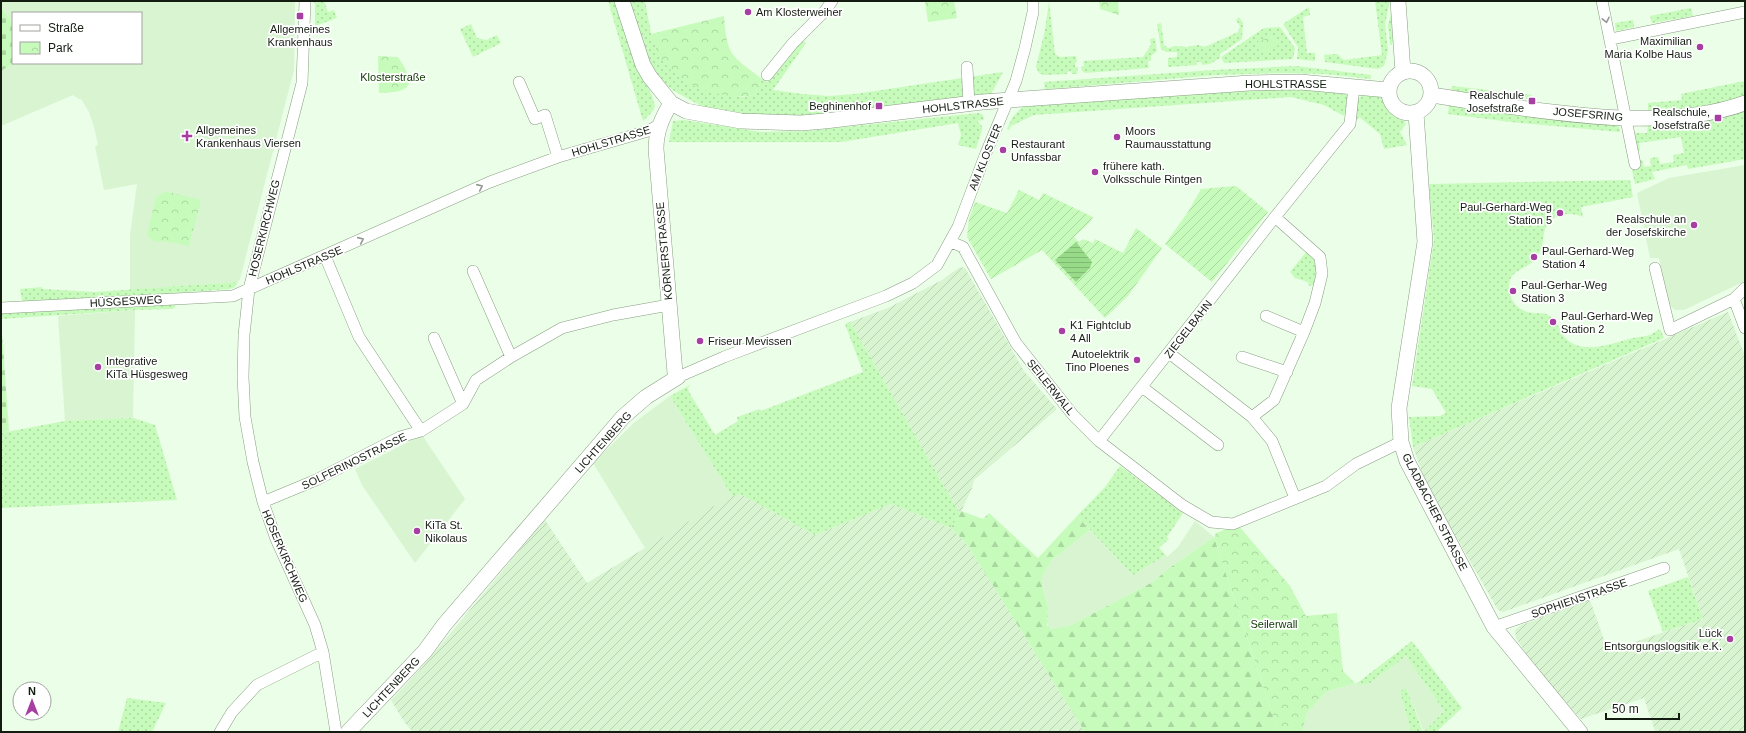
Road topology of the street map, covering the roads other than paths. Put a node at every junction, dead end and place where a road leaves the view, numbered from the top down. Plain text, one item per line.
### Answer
1 (305, 1) edge
2 (622, 1) edge
3 (832, 1) edge
4 (1033, 1) edge
5 (1398, 1) edge
6 (1602, 1) edge
7 (1745, 12) edge
8 (1611, 39) junction
9 (967, 67) dead end
10 (1403, 72) junction
11 (767, 75) dead end
12 (519, 82) dead end
13 (1354, 86) junction
14 (1388, 90) junction
15 (1431, 95) junction
16 (1009, 100) junction
17 (672, 103) junction
18 (1745, 103) edge
19 (969, 104) junction
20 (1416, 113) junction
21 (1626, 117) junction
22 (659, 125) junction
23 (558, 157) junction
24 (1635, 164) dead end
25 (1275, 217) junction
26 (951, 242) junction
27 (325, 256) junction
28 (1655, 268) dead end
29 (474, 271) dead end
30 (1745, 288) edge
31 (249, 289) junction
32 (1734, 299) junction
33 (669, 305) junction
34 (1, 308) edge
35 (1266, 316) dead end
36 (1745, 328) edge
37 (1304, 332) junction
38 (434, 338) dead end
39 (1169, 353) junction
40 (511, 357) junction
41 (1242, 357) dead end
42 (1286, 372) junction
43 (678, 377) junction
44 (1142, 387) junction
45 (463, 404) junction
46 (1252, 416) junction
47 (421, 431) junction
48 (1100, 441) junction
49 (1401, 442) junction
50 (1218, 445) dead end
51 (1295, 498) junction
52 (263, 502) junction
53 (1664, 568) dead end
54 (1494, 627) junction
55 (323, 652) junction
56 (220, 732) edge
57 (336, 732) edge
58 (348, 732) edge
59 (1580, 732) edge

1 - 31 street, HOSERKIRCHWEG
2 - 17 main road
3 - 11 street
4 - 16 street, AM KLOSTER
5 - 10 main road
6 -> 8 street
7 - 8 street
8 - 21 street
9 - 19 street
10 - 14 main road
10 - 15 main road
12 - 23 street, HOHLSTRASSE
13 - 14 main road, HOHLSTRASSE
13 - 16 main road, HOHLSTRASSE
13 - 25 street, ZIEGELBAHN
14 - 20 main road
15 - 20 main road
15 - 21 main road, JOSEFSRING
16 - 19 main road, HOHLSTRASSE
16 - 26 street, AM KLOSTER
17 - 19 main road, HOHLSTRASSE
17 - 22 main road, HOHLSTRASSE
18 - 21 main road, JOSEFSRING
20 - 49 main road, GLADBACHER STRASSE
21 - 24 street
22 - 23 street, HOHLSTRASSE
22 - 33 main road, KÖRNERSTRASSE
27 -> 23 street, HOHLSTRASSE
25 - 37 street
25 - 39 street, ZIEGELBAHN
26 - 43 street, LICHTENBERG
26 - 48 street, SEILERWALL
27 - 31 street, HOHLSTRASSE
27 - 47 street
28 - 32 street
29 - 40 street
30 - 32 street
31 - 34 street, HÜSGESWEG
31 - 52 street, HOSERKIRCHWEG
32 - 36 street
33 - 40 street, SOLFERINOSTRASSE
33 - 43 main road, KÖRNERSTRASSE
35 - 37 street
37 - 42 street
38 - 45 street
39 - 44 street, ZIEGELBAHN
39 - 46 street
40 - 45 street, SOLFERINOSTRASSE
41 - 42 street
42 - 46 street
43 - 58 main road, LICHTENBERG
44 - 48 street, ZIEGELBAHN
44 - 50 street
45 - 47 street, SOLFERINOSTRASSE
46 - 51 street
47 - 52 street, SOLFERINOSTRASSE
48 - 51 street, SEILERWALL
49 - 51 street, SEILERWALL
49 - 54 main road, GLADBACHER STRASSE
52 - 55 street, HOSERKIRCHWEG
53 - 54 street, SOPHIENSTRASSE
54 - 59 main road, GLADBACHER STRASSE
55 - 56 street
55 - 57 street, HOSERKIRCHWEG

